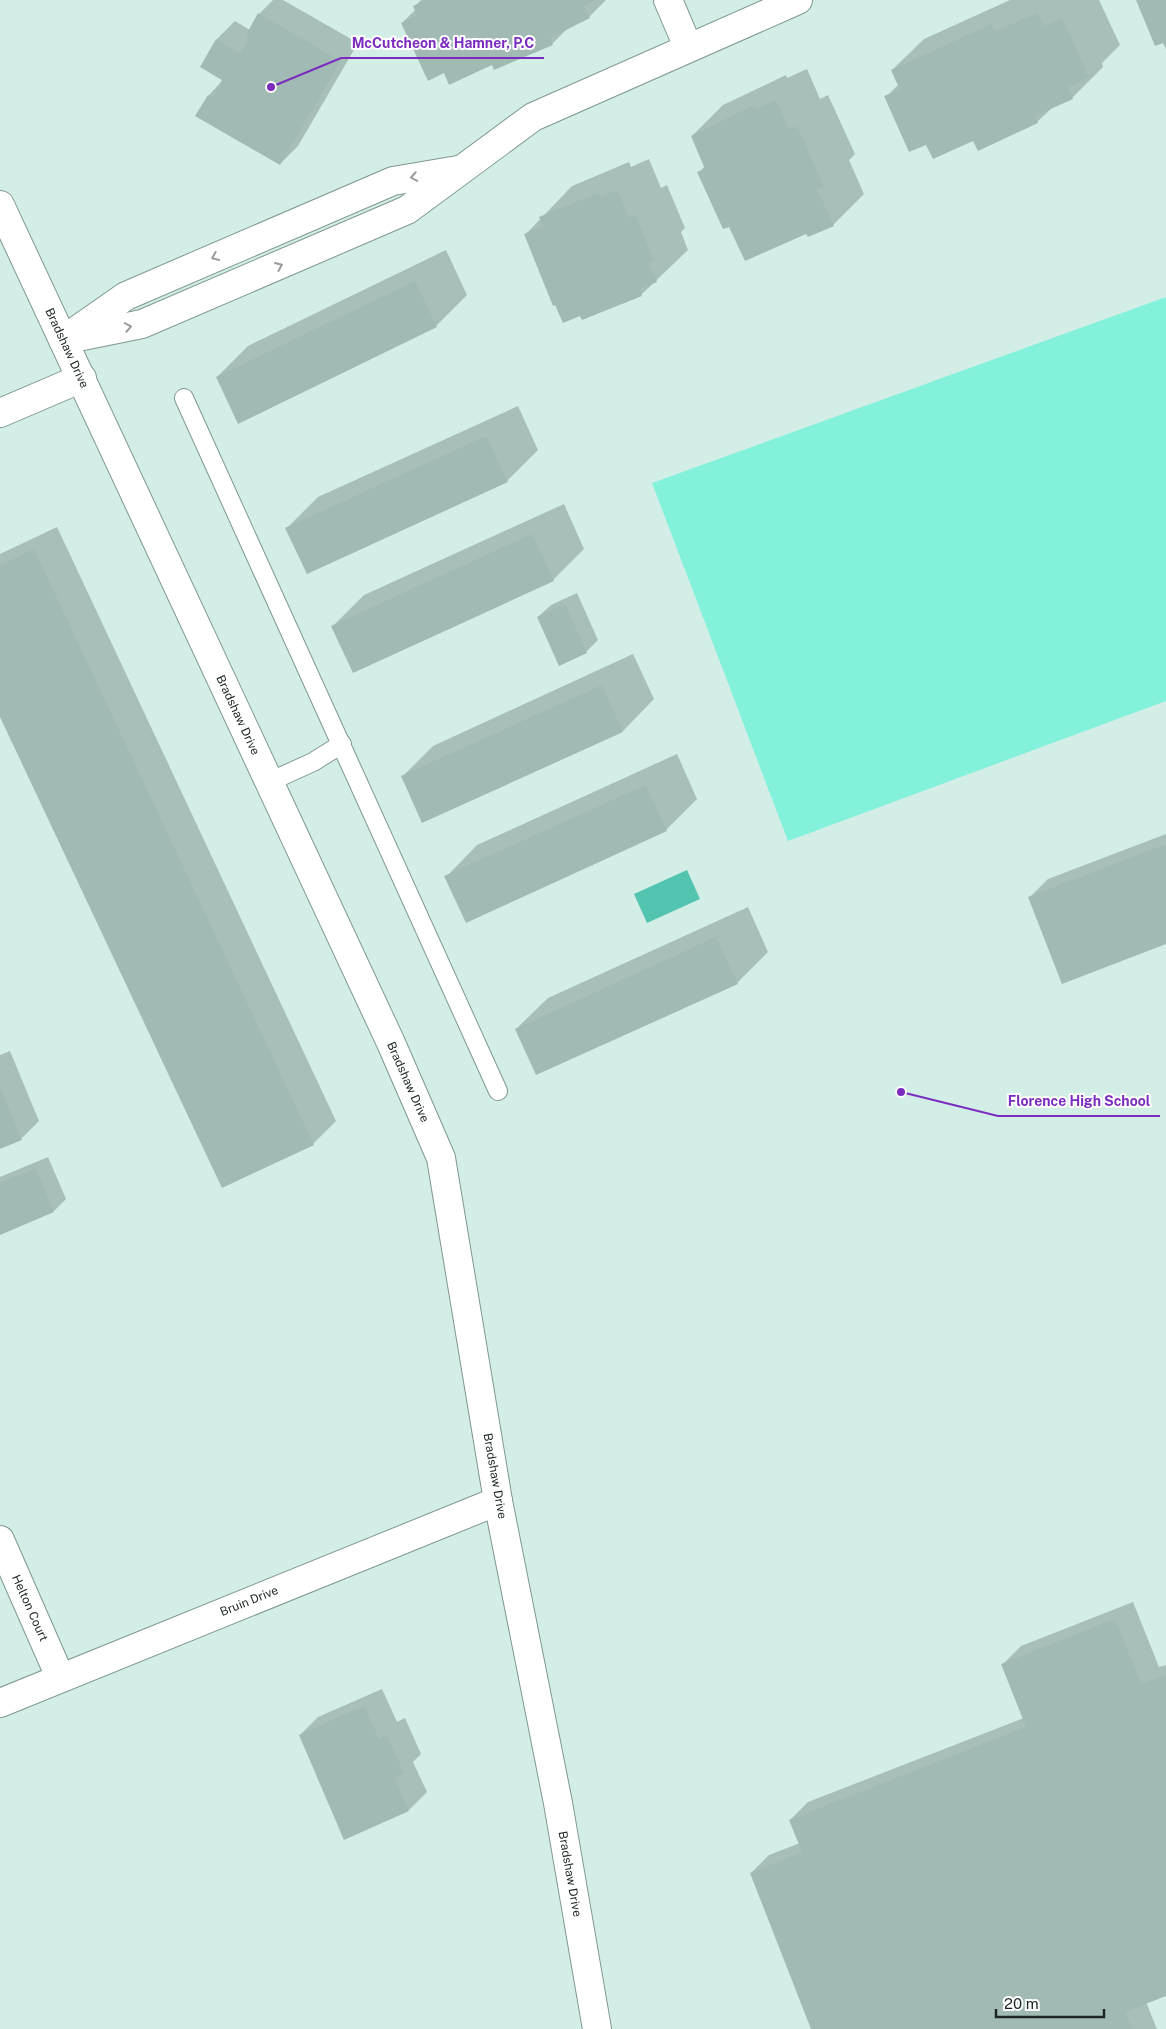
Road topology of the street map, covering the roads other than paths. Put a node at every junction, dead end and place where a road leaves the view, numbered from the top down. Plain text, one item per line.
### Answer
1 (668, 0) edge
2 (798, 0) edge
3 (688, 47) junction
4 (0, 205) edge
5 (63, 340) junction
6 (82, 378) junction
7 (184, 398) dead end
8 (0, 413) edge
9 (342, 744) junction
10 (269, 782) junction
11 (498, 1091) dead end
12 (498, 1501) junction
13 (0, 1540) edge
14 (60, 1677) junction
15 (0, 1703) edge
16 (597, 2029) edge

1 - 3 street
2 - 3 street
3 - 5 street
4 - 5 street, Bradshaw Drive
5 - 6 street, Bradshaw Drive
6 - 8 street
6 - 10 street, Bradshaw Drive
7 - 9 lane
9 - 10 lane
9 - 11 lane
10 - 12 street, Bradshaw Drive
12 - 14 street, Bruin Drive
12 - 16 street, Bradshaw Drive
13 - 14 street, Helton Court
14 - 15 street, Bruin Drive

